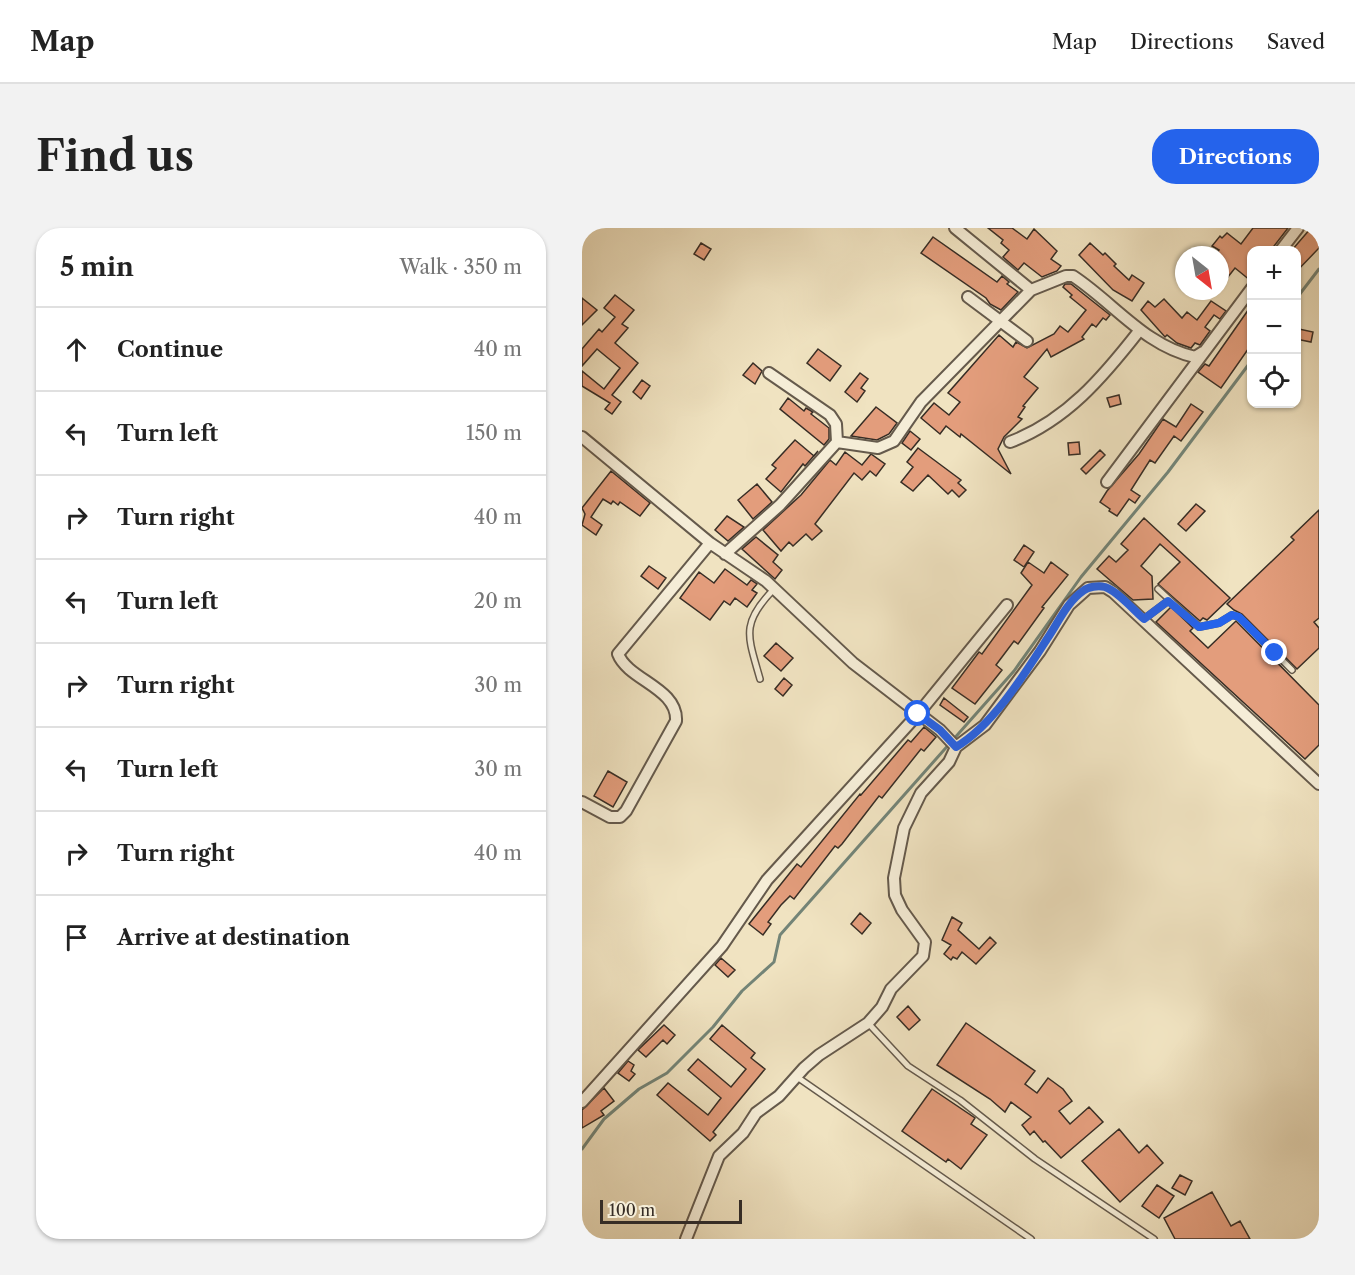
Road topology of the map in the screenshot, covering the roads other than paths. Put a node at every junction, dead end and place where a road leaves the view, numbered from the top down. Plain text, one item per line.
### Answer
1 (955, 228) edge
2 (1298, 228) edge
3 (1284, 246) edge
4 (1031, 290) junction
5 (1247, 293) edge
6 (968, 297) dead end
7 (1001, 322) junction
8 (1139, 331) junction
9 (1027, 341) dead end
10 (1203, 352) junction
11 (769, 373) dead end
12 (582, 437) edge
13 (837, 442) junction
14 (1010, 442) dead end
15 (1107, 482) dead end
16 (710, 543) junction
17 (725, 554) junction
18 (774, 589) junction
19 (1158, 589) dead end
20 (1168, 601) junction
21 (1007, 604) dead end
22 (1144, 619) junction
23 (1292, 670) dead end
24 (760, 679) dead end
25 (918, 714) junction
26 (955, 745) junction
27 (1319, 784) edge
28 (582, 802) edge
29 (868, 1023) junction
30 (797, 1077) junction
31 (582, 1102) edge
32 (686, 1239) edge
33 (1031, 1239) edge
34 (1154, 1239) edge

1 - 4 street
2 - 3 street
4 - 7 street
4 - 8 street
5 - 10 street
6 - 7 street
7 - 9 street
7 - 13 street
8 - 10 street
8 - 14 street
10 - 15 street
11 - 13 street
12 - 16 street
13 - 17 street
16 - 17 street
16 - 28 street
17 - 18 street
18 - 24 lane
18 - 25 street
19 - 20 lane
20 - 22 lane
20 - 23 lane
21 - 25 street
22 - 26 street
22 - 27 street
25 - 26 street
25 - 31 street
26 - 29 street
29 - 30 street
29 - 34 lane
30 - 32 street
30 - 33 lane

